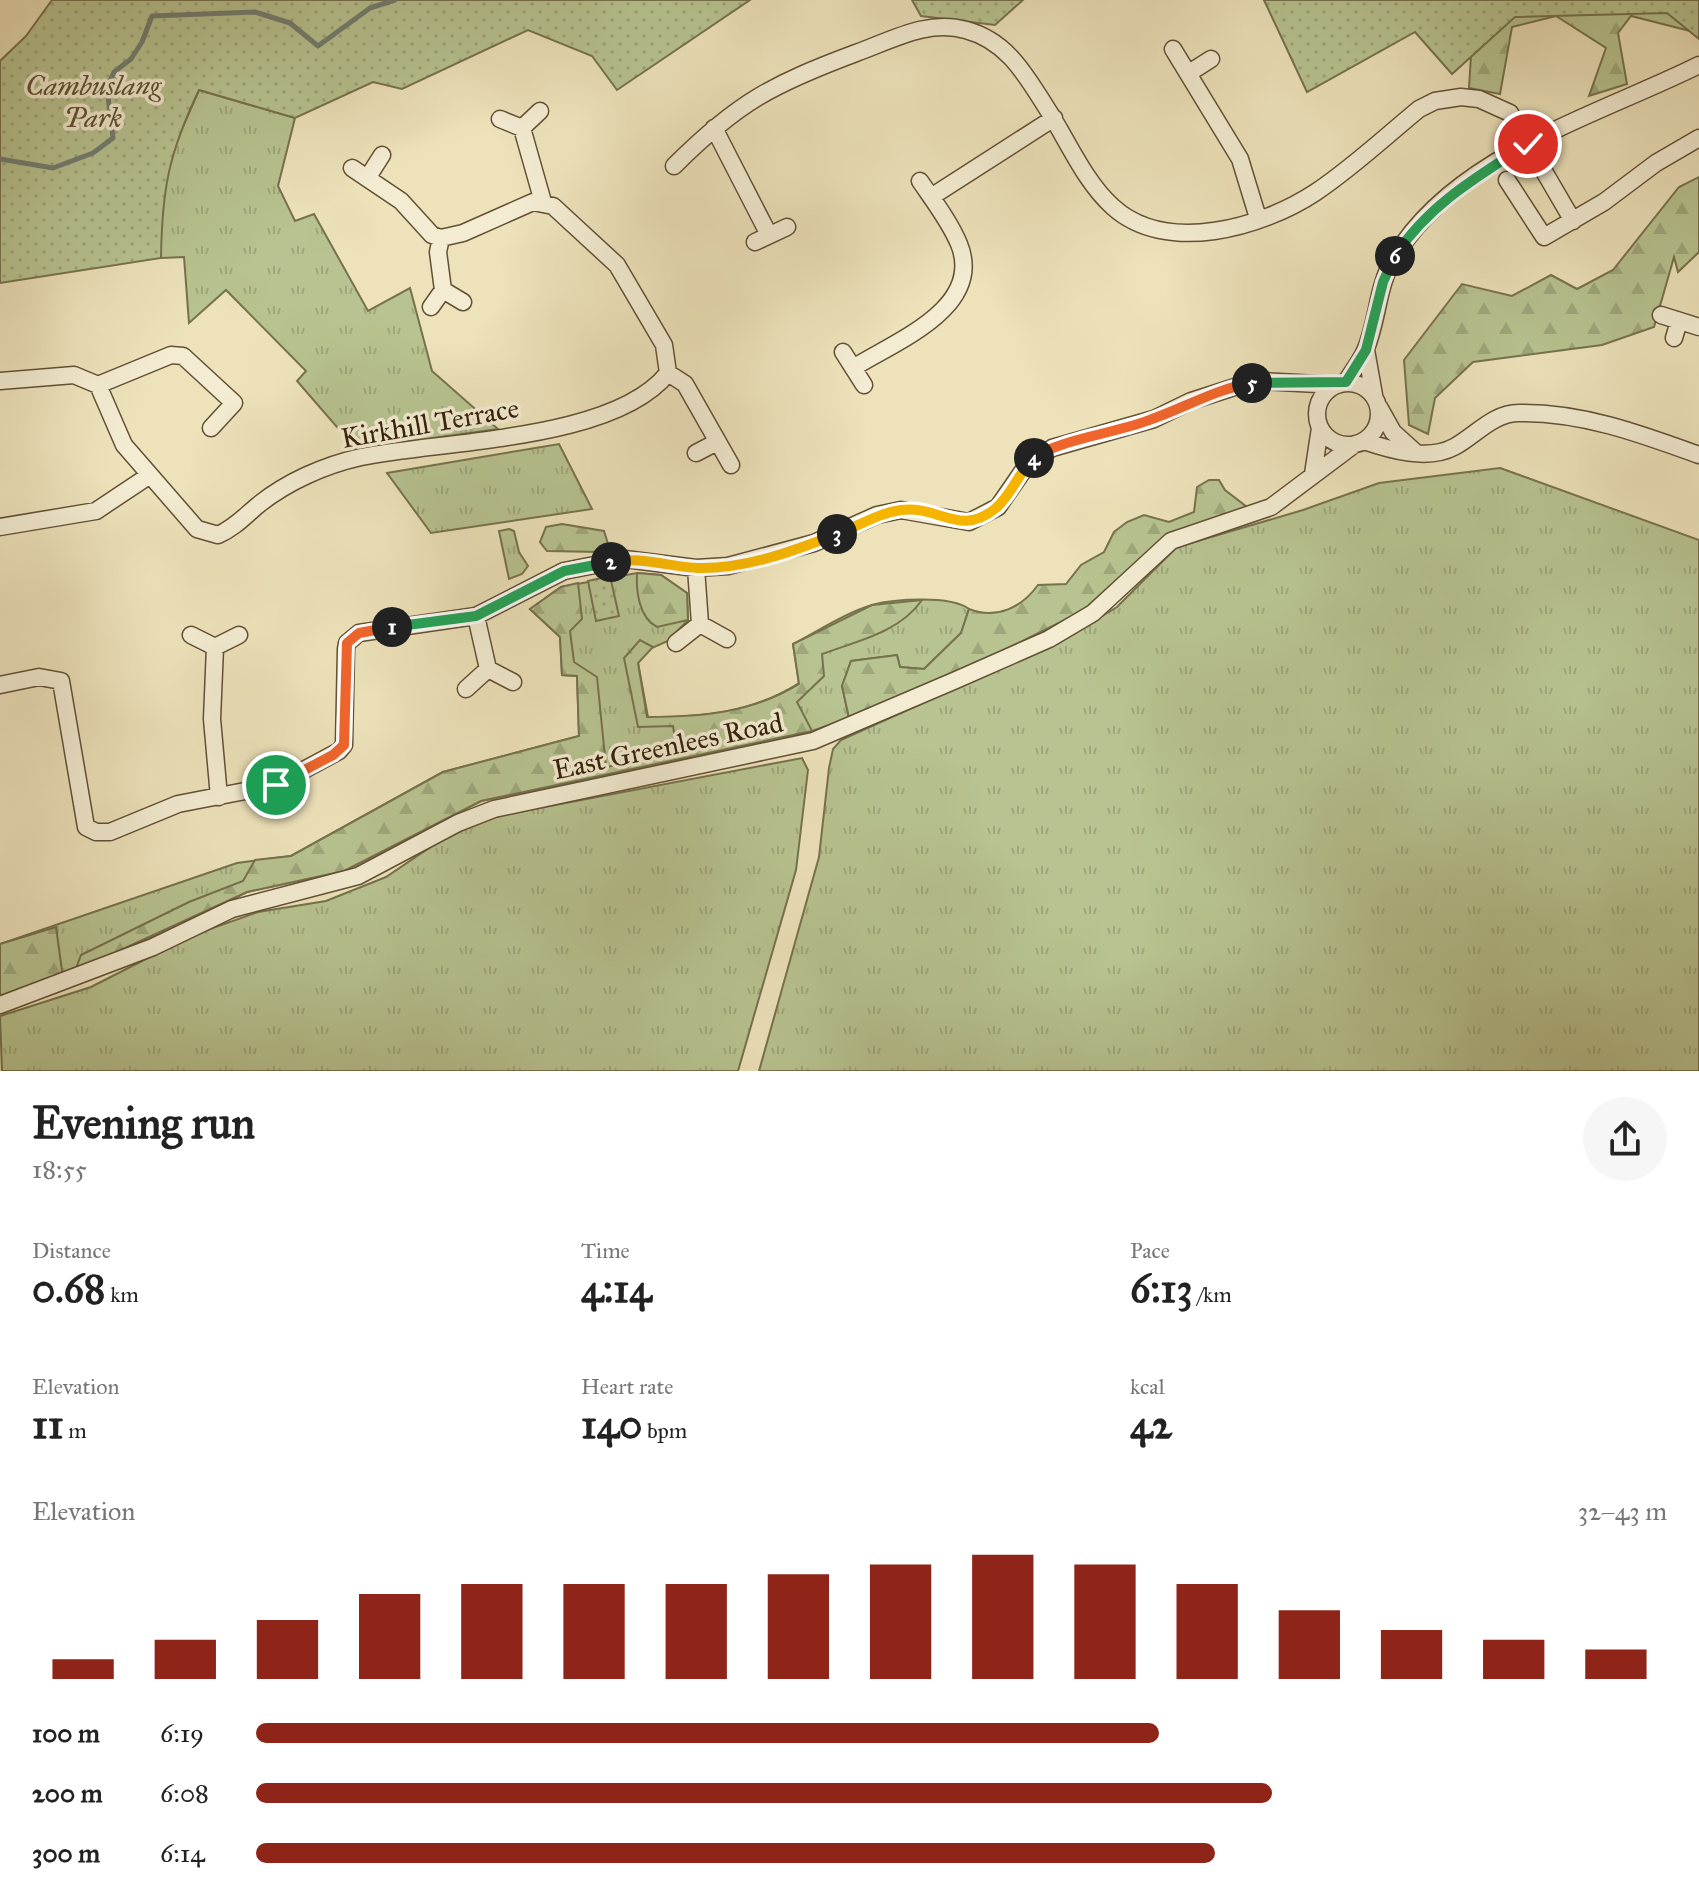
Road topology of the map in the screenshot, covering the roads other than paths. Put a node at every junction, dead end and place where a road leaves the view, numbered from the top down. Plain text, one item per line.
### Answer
1 (1173, 49) dead end
2 (1211, 59) dead end
3 (1699, 65) edge
4 (1189, 73) junction
5 (540, 111) dead end
6 (1054, 118) junction
7 (500, 119) dead end
8 (522, 128) junction
9 (714, 128) junction
10 (1699, 138) edge
11 (1528, 144) junction
12 (382, 155) dead end
13 (674, 166) dead end
14 (352, 168) dead end
15 (368, 177) junction
16 (1507, 180) dead end
17 (920, 181) dead end
18 (931, 197) junction
19 (543, 202) junction
20 (1258, 218) junction
21 (1573, 221) junction
22 (787, 227) dead end
23 (441, 238) junction
24 (443, 290) junction
25 (463, 302) dead end
26 (431, 307) dead end
27 (1661, 315) dead end
28 (1699, 327) edge
29 (1366, 350) junction
30 (843, 352) dead end
31 (853, 368) junction
32 (668, 373) junction
33 (0, 381) edge
34 (1288, 383) junction
35 (1341, 383) junction
36 (98, 385) junction
37 (864, 385) dead end
38 (1376, 400) junction
39 (1317, 408) junction
40 (211, 428) dead end
41 (1320, 428) junction
42 (717, 442) junction
43 (1359, 442) junction
44 (1416, 451) junction
45 (696, 453) dead end
46 (1699, 455) edge
47 (731, 465) dead end
48 (1313, 474) junction
49 (150, 475) junction
50 (0, 527) edge
51 (696, 568) junction
52 (476, 616) junction
53 (700, 624) junction
54 (191, 635) dead end
55 (239, 635) dead end
56 (727, 639) dead end
57 (676, 643) dead end
58 (215, 647) junction
59 (488, 669) junction
60 (513, 682) dead end
61 (0, 685) edge
62 (466, 689) dead end
63 (219, 797) junction
64 (0, 1005) edge

1 - 4 street
2 - 4 street
3 - 11 street
4 - 20 street
5 - 8 street
6 - 9 street
6 - 18 street
6 - 20 street
7 - 8 street
8 - 19 street
9 - 13 street
9 - 22 street
10 - 21 street
11 - 20 street
11 - 21 street
11 - 29 street
12 - 15 street
14 - 15 street
15 - 23 street
16 - 21 street
17 - 18 street
18 - 31 street
19 - 23 street
19 - 32 street
23 - 24 street
24 - 25 street
24 - 26 street
27 - 28 street
29 - 35 street
29 - 38 street
30 - 31 street
31 - 37 street
32 - 42 street
32 - 49 street, Kirkhill Terrace
33 - 36 street
34 - 35 street
34 - 39 street
34 - 51 street
35 - 38 street
35 - 39 street
36 - 40 street
36 - 49 street, Kirkhill Terrace
38 - 43 street
38 - 44 street
39 - 41 street
41 - 43 street
41 - 48 street
42 - 45 street
42 - 47 street
43 - 44 street
43 - 48 street, East Greenlees Road
44 - 46 street
48 - 64 street, East Greenlees Road
49 - 50 street
51 - 52 street
51 - 53 street
52 - 59 street
52 - 63 street
53 - 56 street
53 - 57 street
54 - 58 street
55 - 58 street
58 - 63 street
59 - 60 street
59 - 62 street
61 - 63 street

